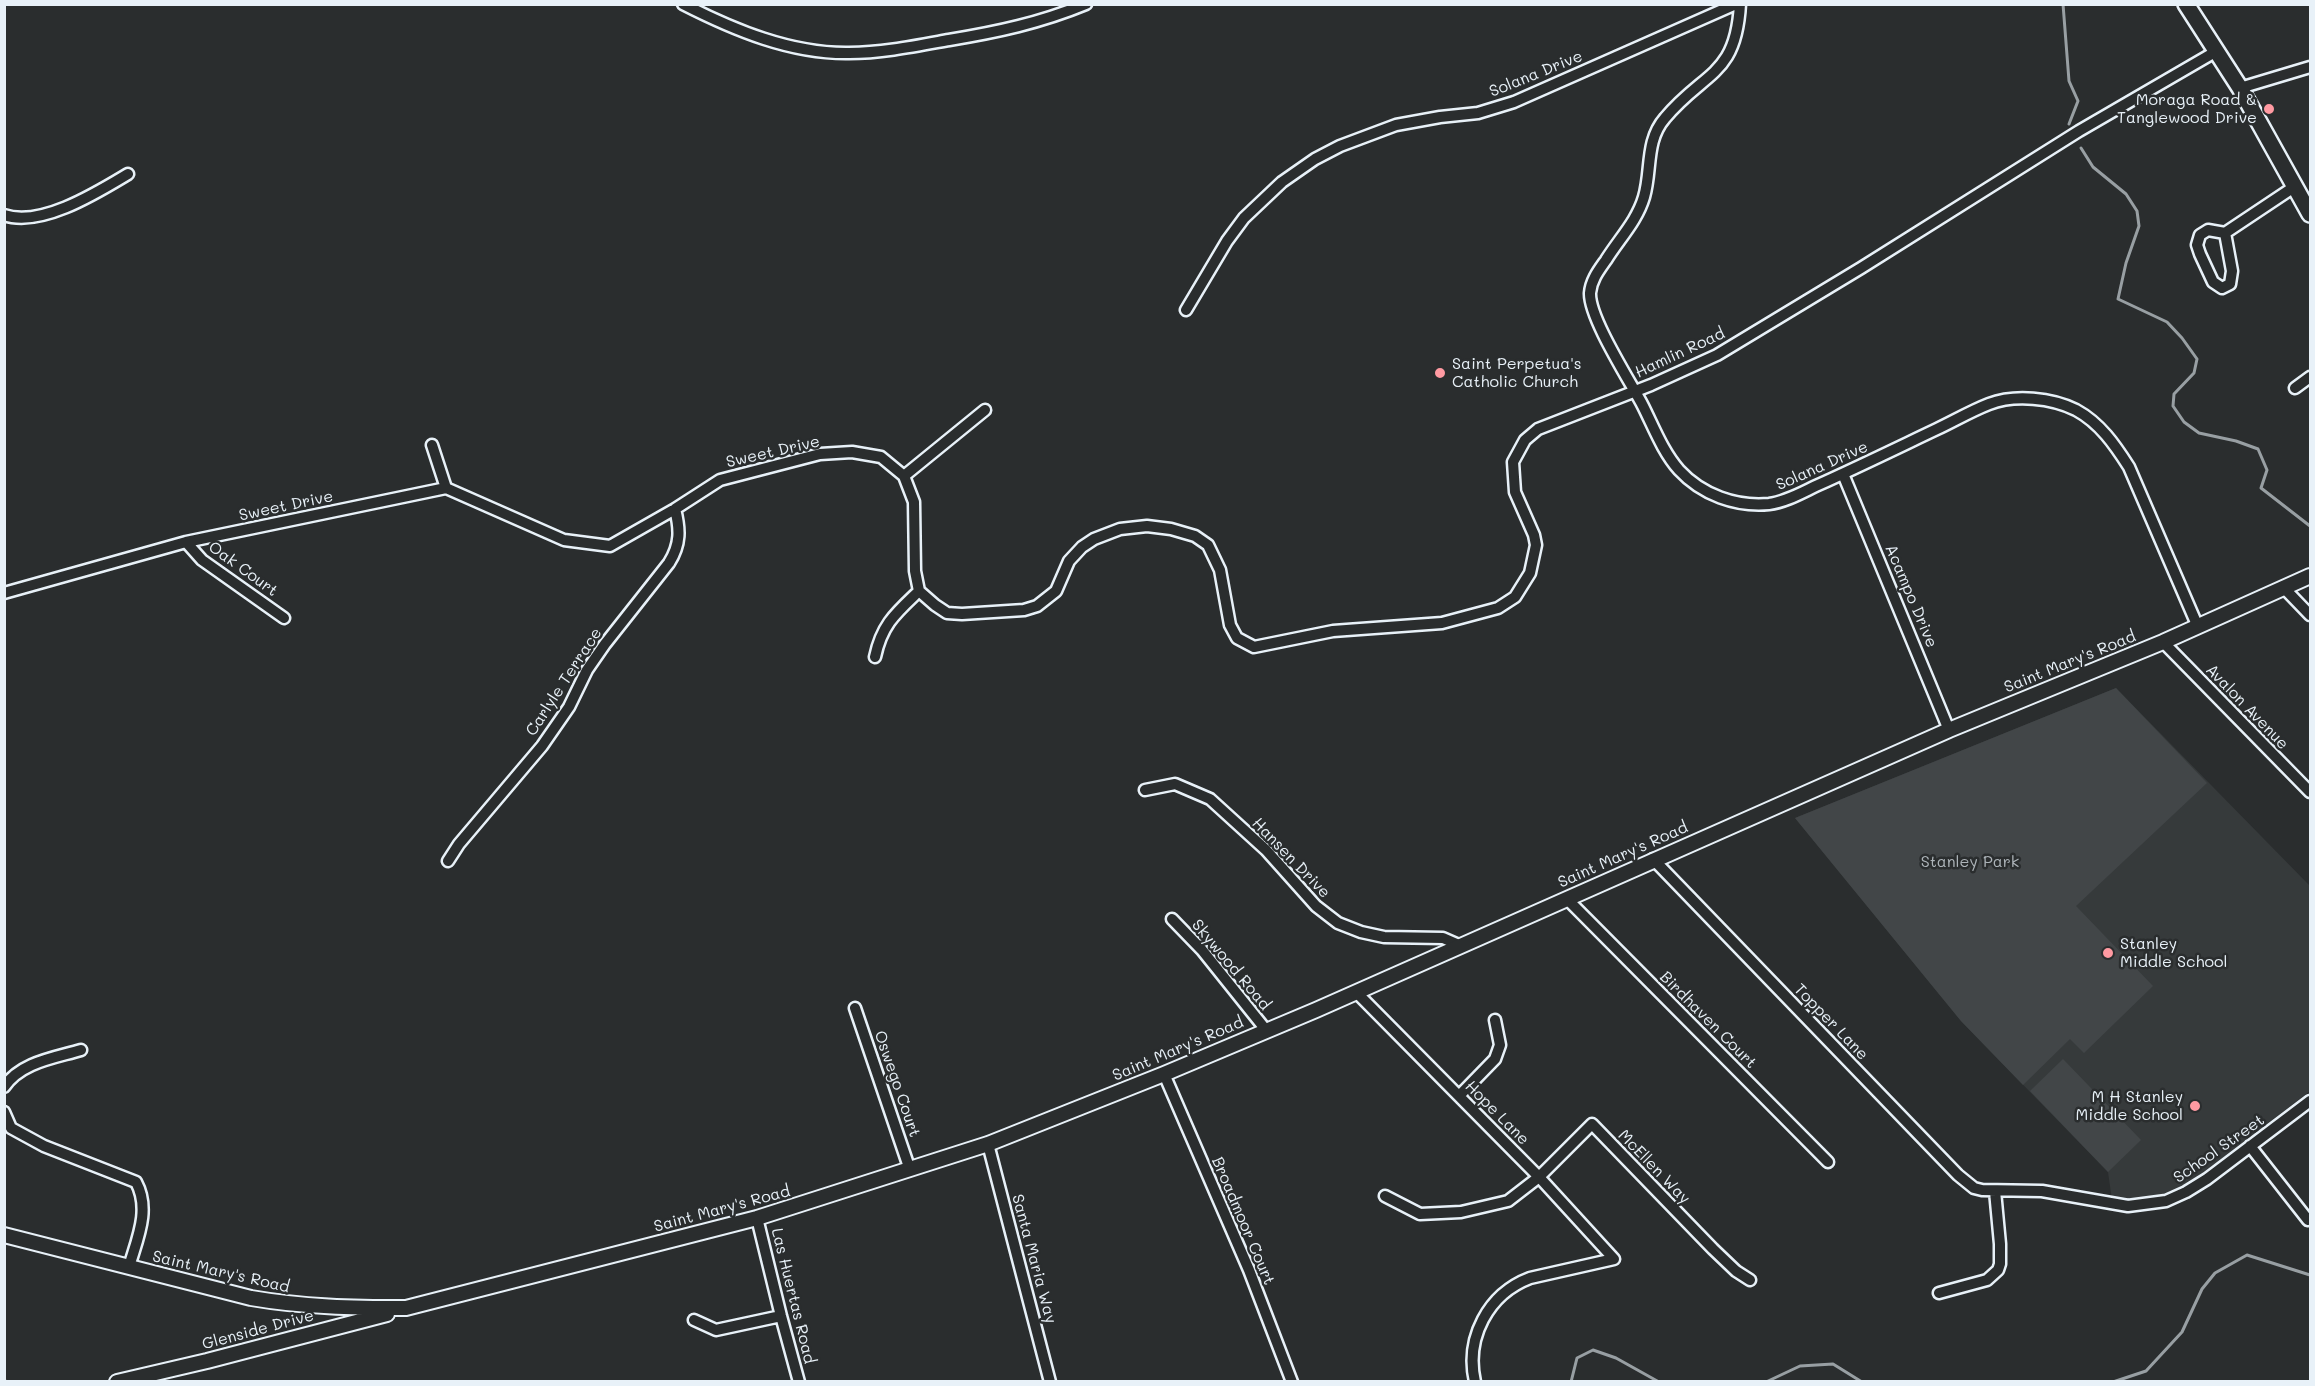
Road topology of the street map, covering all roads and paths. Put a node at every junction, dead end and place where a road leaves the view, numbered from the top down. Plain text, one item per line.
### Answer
1 (683, 4) edge
2 (1738, 4) edge
3 (2186, 4) edge
4 (1085, 5) edge
5 (2215, 52) junction
6 (2310, 67) edge
7 (2240, 88) junction
8 (128, 174) dead end
9 (2294, 187) junction
10 (2310, 214) edge
11 (4, 215) edge
12 (2225, 233) junction
13 (1186, 310) dead end
14 (2310, 377) edge
15 (2295, 388) dead end
16 (1635, 391) junction
17 (985, 410) dead end
18 (432, 445) dead end
19 (1843, 474) junction
20 (904, 476) junction
21 (446, 488) junction
22 (675, 509) junction
23 (186, 543) junction
24 (2310, 576) edge
25 (2284, 588) junction
26 (920, 591) junction
27 (4, 593) edge
28 (2310, 615) edge
29 (285, 618) dead end
30 (2198, 627) junction
31 (2163, 642) junction
32 (875, 657) dead end
33 (1949, 730) junction
34 (1145, 790) dead end
35 (2310, 792) edge
36 (1653, 859) junction
37 (448, 861) dead end
38 (1567, 899) junction
39 (1172, 919) dead end
40 (1459, 945) junction
41 (1356, 992) junction
42 (855, 1008) dead end
43 (1495, 1020) dead end
44 (1266, 1030) junction
45 (81, 1050) dead end
46 (1164, 1074) junction
47 (4, 1087) edge
48 (1459, 1096) junction
49 (2310, 1101) edge
50 (4, 1112) edge
51 (988, 1144) junction
52 (2250, 1146) junction
53 (1828, 1162) dead end
54 (910, 1170) junction
55 (1539, 1177) junction
56 (1995, 1191) junction
57 (1385, 1196) dead end
58 (757, 1218) junction
59 (2308, 1220) dead end
60 (4, 1234) edge
61 (129, 1267) junction
62 (1750, 1280) dead end
63 (1940, 1293) dead end
64 (406, 1308) junction
65 (781, 1316) junction
66 (694, 1320) dead end
67 (117, 1382) edge
68 (799, 1382) edge
69 (1050, 1382) edge
70 (1292, 1382) edge
71 (1475, 1382) edge

1 - 4 street
2 - 13 street, Solana Drive
2 - 16 street, Solana Drive
3 - 5 main road
5 - 7 main road
5 - 16 street, Hamlin Road
6 - 7 street
7 - 9 main road
8 - 11 street
9 - 10 main road
9 - 12 street
12 - 12 street
14 - 15 street
16 - 19 street, Solana Drive
16 - 26 street, Hamlin Road
17 - 20 street
18 - 21 street
19 - 30 street, Solana Drive
19 - 33 street, Acampo Drive
20 - 22 street, Sweet Drive
20 - 26 street
21 - 22 street, Sweet Drive
21 - 23 street, Sweet Drive
22 - 37 street, Carlyle Terrace
23 - 27 street, Sweet Drive
23 - 29 street, Oak Court
24 - 25 street, Saint Mary's Road
25 - 28 street
25 - 30 street, Saint Mary's Road
26 - 32 street
30 - 31 street, Saint Mary's Road
31 - 33 street, Saint Mary's Road
31 - 35 street, Avalon Avenue
33 - 36 street, Saint Mary's Road
34 - 40 street, Hansen Drive
36 - 38 street, Saint Mary's Road
36 - 56 street, Topper Lane
38 - 40 street, Saint Mary's Road
38 - 53 street, Birdhaven Court
39 - 44 street, Skywood Road
40 - 41 street, Saint Mary's Road
41 - 44 street, Saint Mary's Road
41 - 48 street, Hope Lane
42 - 54 street, Oswego Court
43 - 48 street
44 - 46 street, Saint Mary's Road
45 - 47 street
46 - 51 street, Saint Mary's Road
46 - 70 street, Broadmoor Court
48 - 55 street, Hope Lane
49 - 52 street, School Street
50 - 61 street
51 - 54 street, Saint Mary's Road
51 - 69 street, Santa Maria Way
52 - 56 street, School Street
52 - 59 street
54 - 58 street, Saint Mary's Road
55 - 57 street
55 - 62 street, McEllen Way
55 - 71 street, Hope Lane
56 - 63 street
58 - 64 street, Saint Mary's Road
58 - 65 street, Las Huertas Road
60 - 61 street, Saint Mary's Road
61 - 64 street, Saint Mary's Road
64 - 67 street, Glenside Drive
65 - 66 street
65 - 68 street, Las Huertas Road

